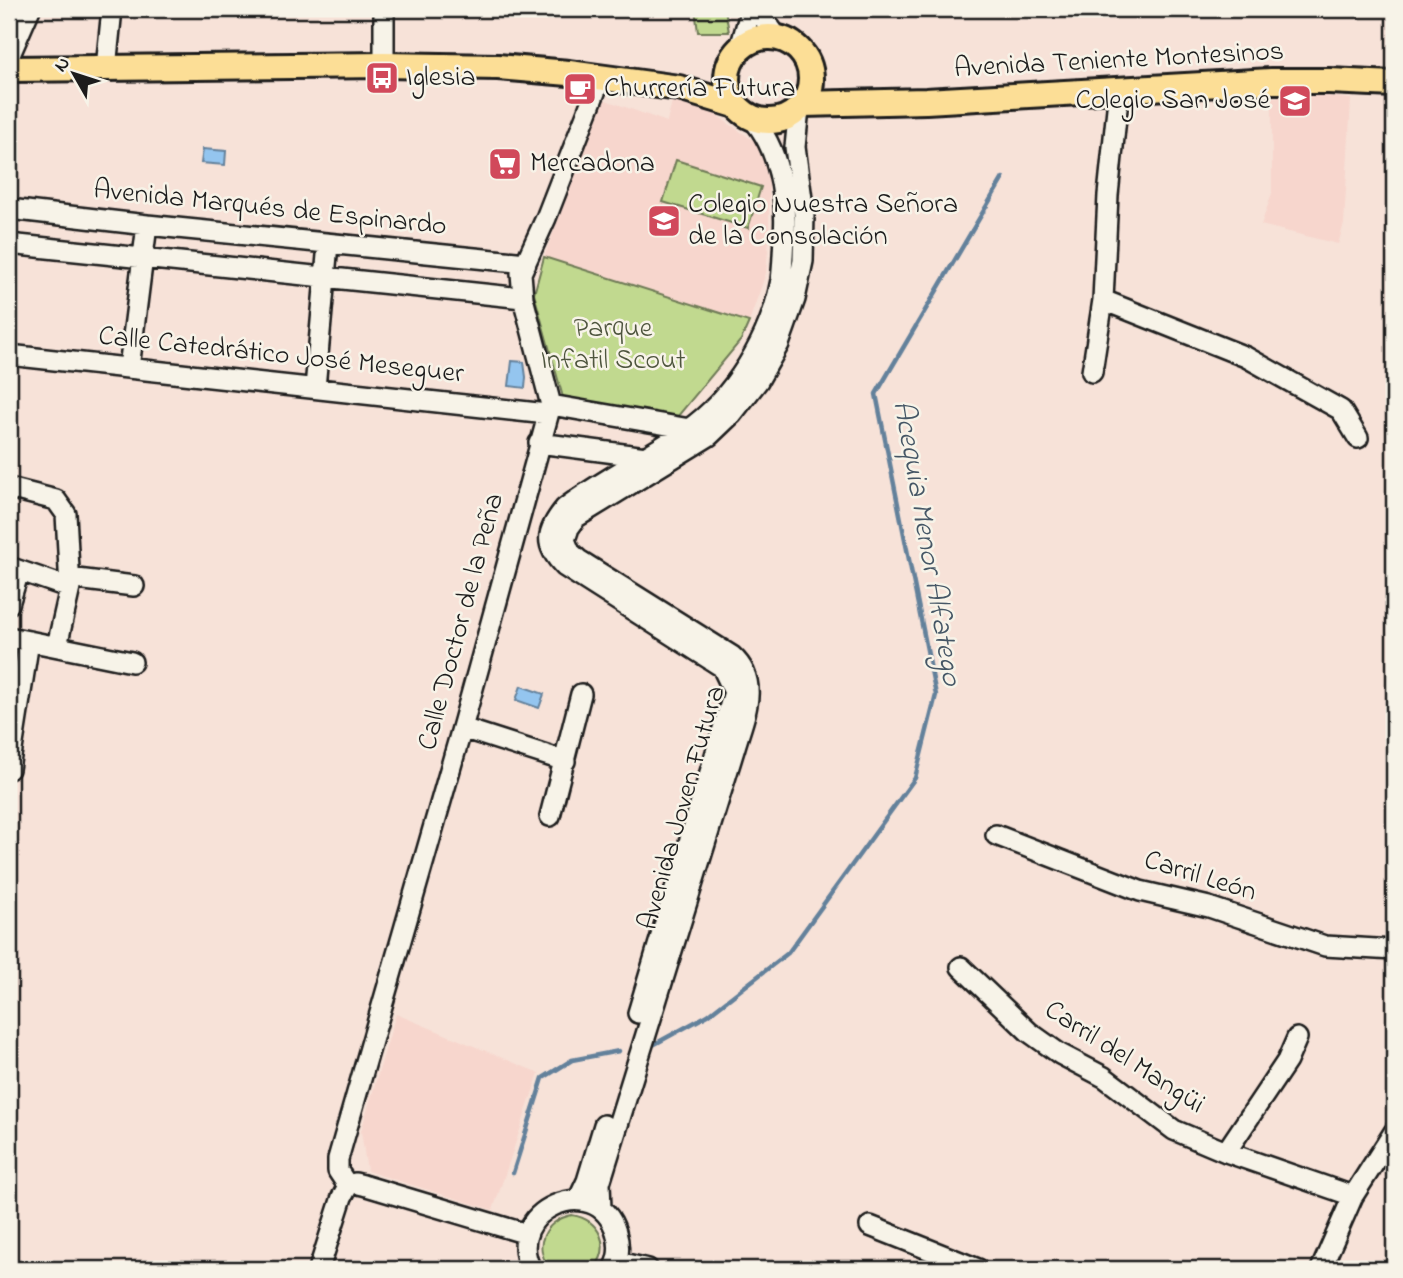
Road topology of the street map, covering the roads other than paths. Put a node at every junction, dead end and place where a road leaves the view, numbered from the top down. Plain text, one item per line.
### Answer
1 (112, 9) edge
2 (384, 9) edge
3 (751, 9) edge
4 (757, 9) edge
5 (22, 17) edge
6 (777, 37) junction
7 (740, 48) junction
8 (9, 57) edge
9 (384, 65) junction
10 (106, 68) junction
11 (9, 69) edge
12 (727, 73) junction
13 (601, 77) junction
14 (811, 81) junction
15 (1394, 84) edge
16 (679, 88) junction
17 (1119, 89) junction
18 (848, 103) junction
19 (801, 106) junction
20 (743, 111) junction
21 (9, 209) edge
22 (147, 225) junction
23 (9, 244) edge
24 (328, 244) junction
25 (142, 259) junction
26 (526, 263) junction
27 (324, 277) junction
28 (523, 299) junction
29 (1103, 300) junction
30 (9, 355) edge
31 (129, 368) junction
32 (1092, 372) dead end
33 (314, 388) junction
34 (549, 410) junction
35 (690, 429) junction
36 (1358, 438) dead end
37 (539, 443) junction
38 (646, 457) junction
39 (9, 488) edge
40 (14, 569) edge
41 (69, 583) junction
42 (134, 586) dead end
43 (9, 604) edge
44 (9, 637) edge
45 (29, 640) junction
46 (57, 646) junction
47 (132, 662) dead end
48 (581, 694) dead end
49 (462, 728) junction
50 (565, 761) junction
51 (9, 769) edge
52 (550, 816) dead end
53 (996, 835) dead end
54 (1394, 950) edge
55 (961, 967) dead end
56 (1297, 1038) dead end
57 (1394, 1132) edge
58 (1226, 1152) junction
59 (348, 1186) junction
60 (1353, 1196) junction
61 (578, 1200) junction
62 (601, 1209) junction
63 (870, 1226) dead end
64 (527, 1234) junction
65 (615, 1266) edge
66 (319, 1269) edge
67 (531, 1269) edge
68 (648, 1269) edge
69 (978, 1269) edge
70 (1321, 1269) edge

1 - 10 street
2 - 9 street
3 - 7 street
4 - 6 street
5 - 8 street
6 - 7 main road
6 - 14 main road
7 - 12 main road
9 - 10 main road
9 - 13 main road
10 - 11 main road
12 - 16 main road
12 - 20 main road
13 - 16 main road
13 - 26 street
14 - 18 main road, Avenida Teniente Montesinos
14 - 19 main road
15 - 17 main road, Avenida Teniente Montesinos
16 - 20 main road
17 - 18 main road, Avenida Teniente Montesinos
17 - 29 street
18 - 19 main road, Avenida Teniente Montesinos
19 - 20 main road
19 - 62 street, Avenida Joven Futura
20 - 35 street, Avenida Joven Futura
21 - 22 street, Avenida Marqués de Espinardo
22 - 24 street, Avenida Marqués de Espinardo
22 - 25 street
23 - 25 street
24 - 26 street, Avenida Marqués de Espinardo
24 - 27 street
25 - 27 street
25 - 31 street
26 - 28 street
27 - 28 street
27 - 33 street
28 - 34 street
29 - 32 street
29 - 36 street
30 - 31 street, Calle Catedrático José Meseguer
31 - 33 street, Calle Catedrático José Meseguer
33 - 34 street, Calle Catedrático José Meseguer
34 - 35 street, Calle Catedrático José Meseguer
34 - 37 street, Calle Doctor de la Peña
35 - 38 street, Avenida Joven Futura
37 - 38 street
37 - 49 street, Calle Doctor de la Peña
38 - 61 street, Avenida Joven Futura
39 - 41 street
40 - 41 street
40 - 43 street
41 - 42 street
41 - 46 street
44 - 45 street
45 - 46 street
45 - 51 street
46 - 47 street
48 - 50 street
49 - 50 street
49 - 59 street, Calle Doctor de la Peña
50 - 52 street
53 - 54 street, Carril León
55 - 58 street, Carril del Mangüi
56 - 58 street
57 - 60 street
58 - 60 street, Carril del Mangüi
59 - 64 street
59 - 66 street
60 - 70 street
61 - 62 street
61 - 64 street
62 - 65 street
63 - 69 street
64 - 67 street
65 - 68 street

